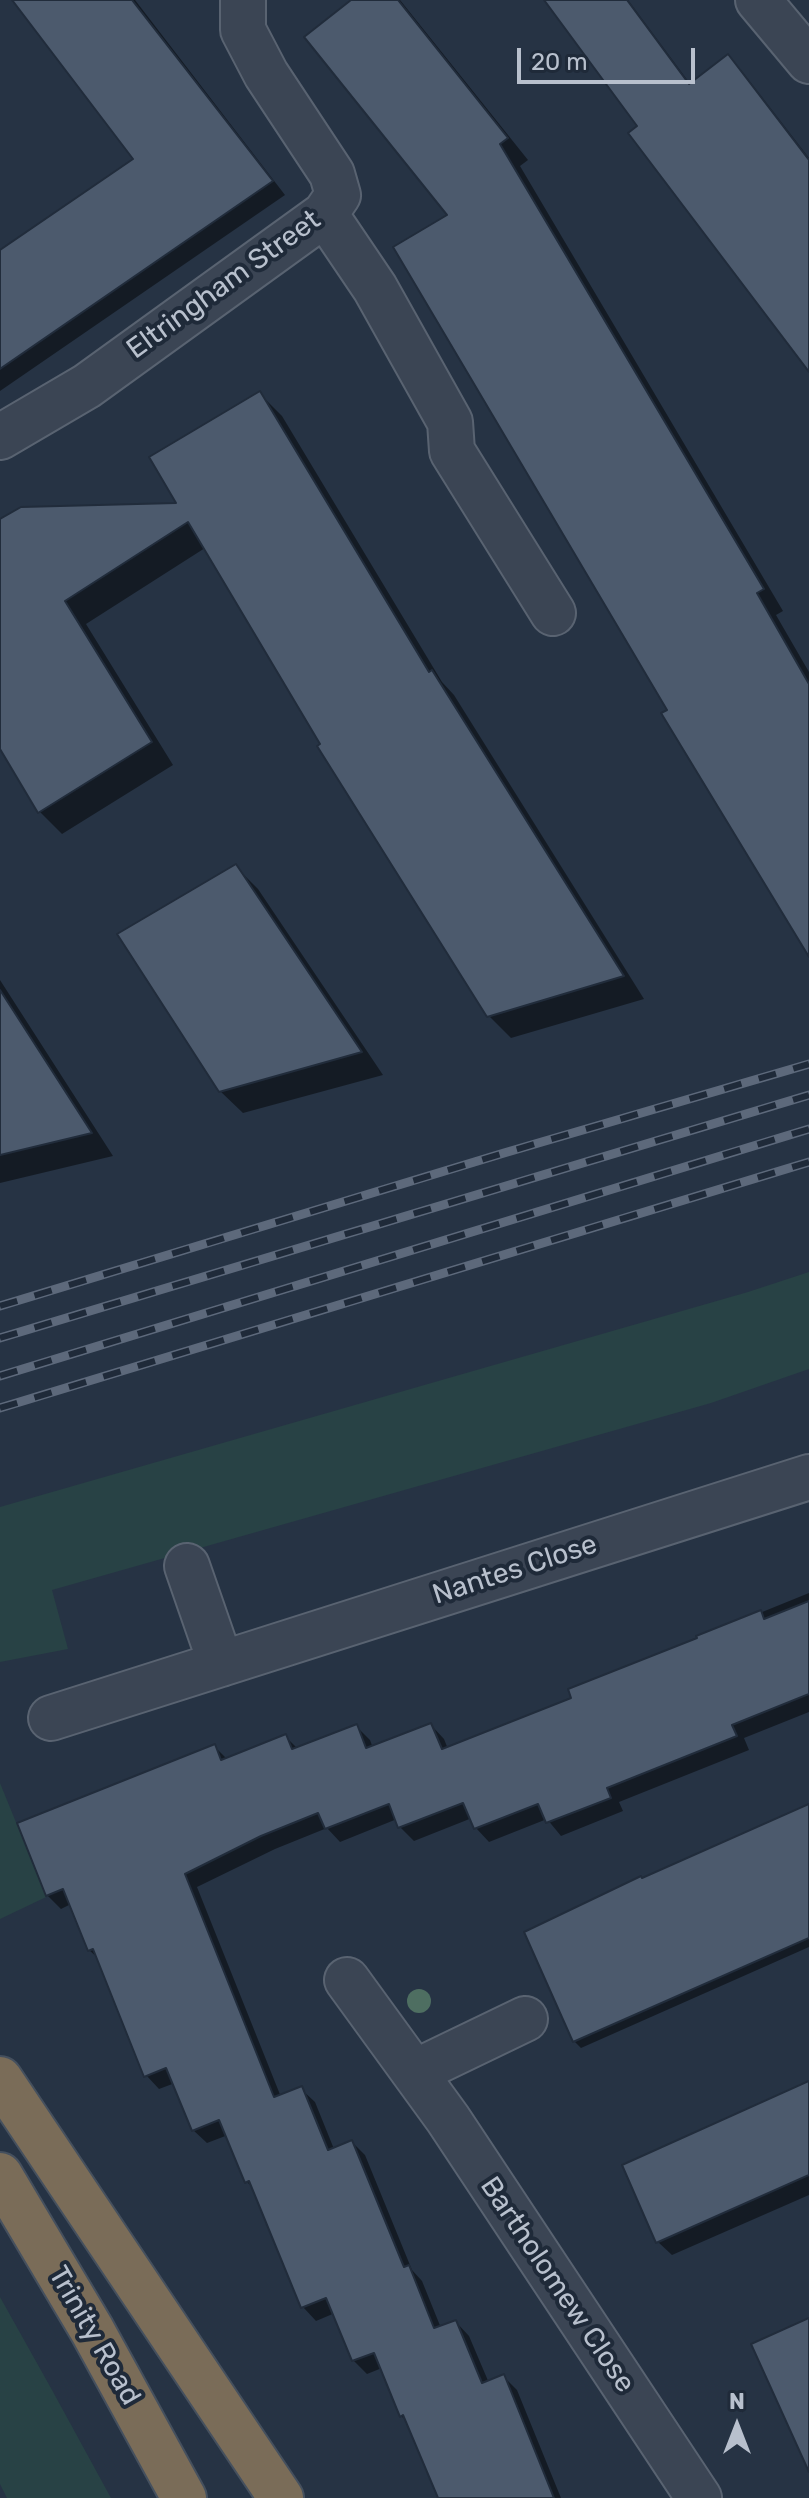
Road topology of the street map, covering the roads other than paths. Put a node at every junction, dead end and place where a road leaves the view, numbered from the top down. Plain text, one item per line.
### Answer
1 (243, 0) edge
2 (758, 0) edge
3 (809, 61) edge
4 (325, 214) junction
5 (0, 437) edge
6 (553, 613) dead end
7 (809, 1477) edge
8 (187, 1566) dead end
9 (221, 1664) junction
10 (51, 1718) dead end
11 (347, 1980) dead end
12 (525, 2019) dead end
13 (415, 2072) junction
14 (0, 2079) edge
15 (0, 2175) edge
16 (184, 2498) edge
17 (281, 2498) edge
18 (699, 2498) edge

1 - 4 street, Eltringham Street
2 - 3 street
4 - 5 street, Eltringham Street
4 - 6 street
7 - 9 street, Nantes Close
8 - 9 street
9 - 10 street, Nantes Close
11 - 13 street, Bartholomew Close
12 - 13 street
13 - 18 street, Bartholomew Close
14 - 17 highway
15 - 16 highway, Trinity Road

